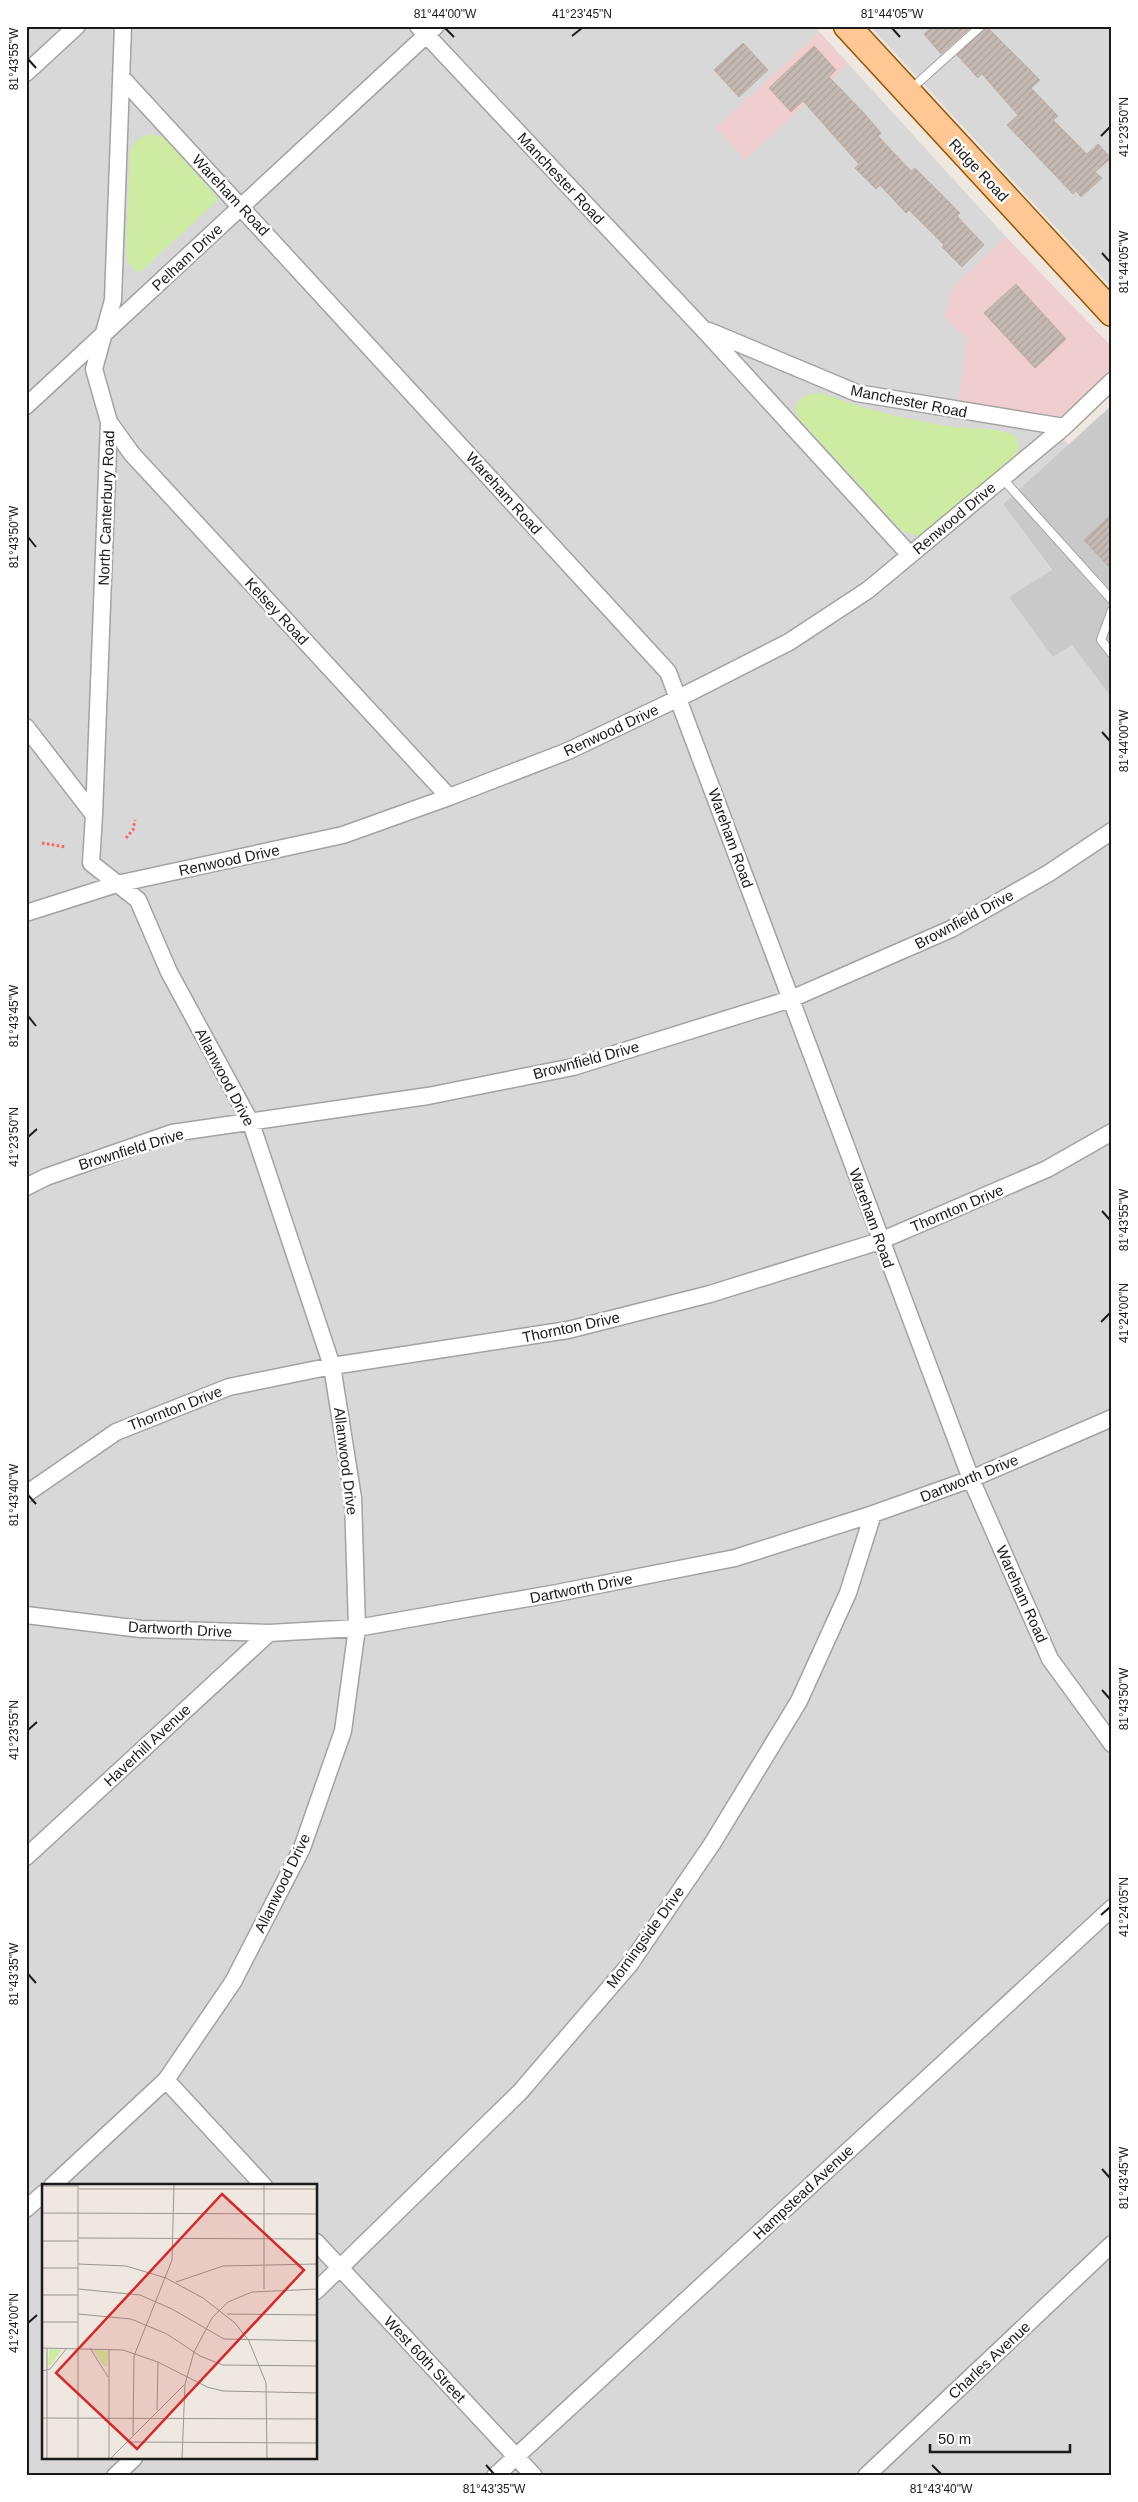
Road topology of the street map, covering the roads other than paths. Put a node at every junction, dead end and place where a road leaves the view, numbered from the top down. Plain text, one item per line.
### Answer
1 (77, 26) edge
2 (123, 26) edge
3 (847, 26) edge
4 (981, 26) edge
5 (427, 29) edge
6 (26, 73) edge
7 (121, 77) junction
8 (908, 92) junction
9 (241, 206) junction
10 (1112, 313) edge
11 (704, 330) junction
12 (103, 334) junction
13 (1112, 381) edge
14 (26, 406) edge
15 (109, 422) junction
16 (1064, 427) junction
17 (1002, 478) junction
18 (910, 555) junction
19 (1112, 600) edge
20 (1112, 610) edge
21 (1112, 654) edge
22 (679, 698) junction
23 (26, 728) edge
24 (450, 797) junction
25 (94, 815) junction
26 (1112, 831) edge
27 (117, 884) junction
28 (26, 913) edge
29 (792, 999) junction
30 (251, 1123) junction
31 (1112, 1132) edge
32 (26, 1187) edge
33 (880, 1241) junction
34 (332, 1366) junction
35 (1112, 1418) edge
36 (971, 1479) junction
37 (26, 1494) edge
38 (873, 1514) junction
39 (26, 1615) edge
40 (356, 1628) junction
41 (269, 1633) junction
42 (1112, 1744) edge
43 (26, 1857) edge
44 (1112, 1908) edge
45 (166, 2080) junction
46 (54, 2184) edge
47 (262, 2184) edge
48 (42, 2195) edge
49 (26, 2209) edge
50 (318, 2244) edge
51 (1112, 2244) edge
52 (341, 2268) junction
53 (318, 2289) edge
54 (516, 2456) junction
55 (132, 2460) edge
56 (115, 2476) edge
57 (495, 2476) edge
58 (534, 2476) edge
59 (866, 2476) edge

1 - 6 street
2 - 7 street, North Canterbury Road
3 - 8 main road, Ridge Road
4 - 8 lane
5 - 9 street, Pelham Drive
5 - 11 street, Manchester Road
7 - 9 street, Wareham Road
7 - 12 street, North Canterbury Road
8 - 10 main road, Ridge Road
9 - 12 street, Pelham Drive
9 - 22 street, Wareham Road
11 - 16 street, Manchester Road
11 - 18 street, Manchester Road
12 - 14 street, Pelham Drive
12 - 15 street, North Canterbury Road
13 - 16 street, Renwood Drive
15 - 24 street, Kelsey Road
15 - 25 street, North Canterbury Road
16 - 17 street, Renwood Drive
17 - 18 street, Renwood Drive
17 - 19 lane
18 - 22 street, Renwood Drive
20 - 21 lane
22 - 24 street, Renwood Drive
22 - 29 street, Wareham Road
23 - 25 street
24 - 27 street, Renwood Drive
25 - 27 street, Allanwood Drive
26 - 29 street, Brownfield Drive
27 - 28 street, Renwood Drive
27 - 30 street, Allanwood Drive
29 - 30 street, Brownfield Drive
29 - 33 street, Wareham Road
30 - 32 street, Brownfield Drive
30 - 34 street, Allanwood Drive
31 - 33 street, Thornton Drive
33 - 34 street, Thornton Drive
33 - 36 street, Wareham Road
34 - 37 street, Thornton Drive
34 - 40 street, Allanwood Drive
35 - 36 street, Dartworth Drive
36 - 38 street, Dartworth Drive
36 - 42 street, Wareham Road
38 - 40 street, Dartworth Drive
38 - 52 street, Morningside Drive
39 - 41 street, Dartworth Drive
40 - 41 street, Dartworth Drive
40 - 45 street, Allanwood Drive
41 - 43 street, Haverhill Avenue
44 - 54 street, Hampstead Avenue
45 - 46 street, Allanwood Drive
45 - 47 street
48 - 49 street
50 - 52 street, West 60th Street
51 - 59 street, Charles Avenue
52 - 53 street, Morningside Drive
52 - 54 street, West 60th Street
54 - 57 street, Hampstead Avenue
54 - 58 street, West 60th Street
55 - 56 street

